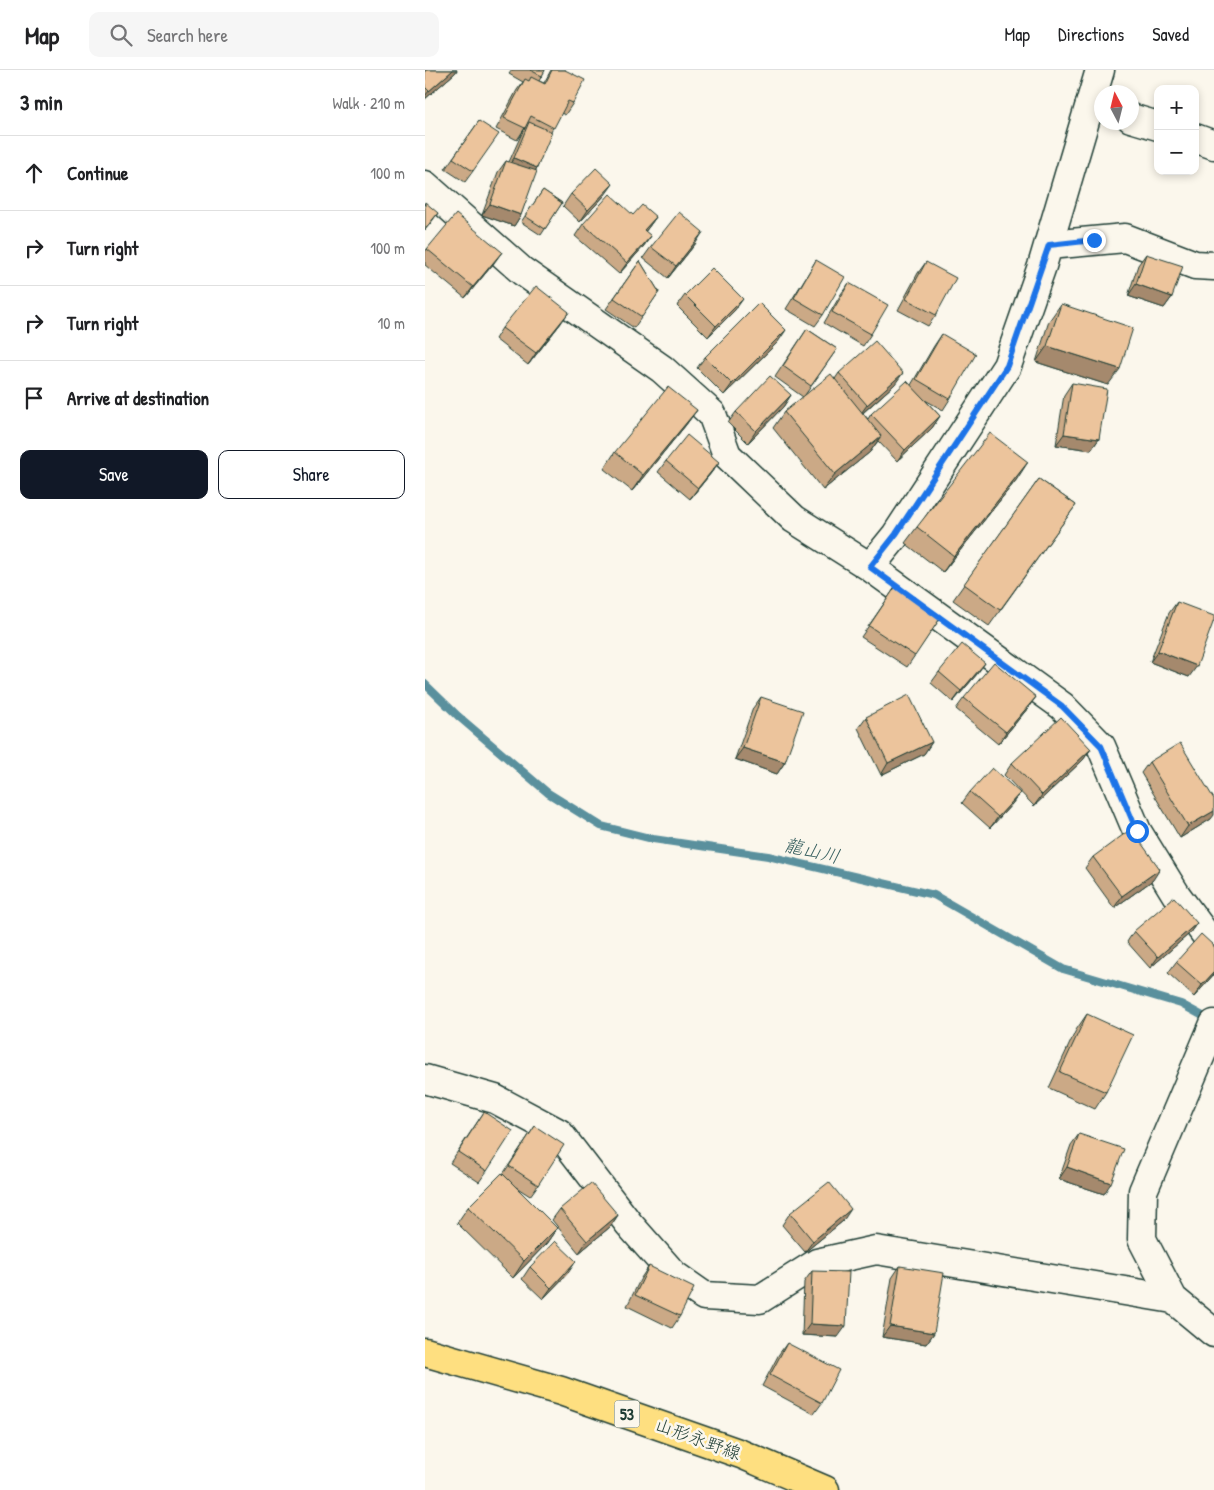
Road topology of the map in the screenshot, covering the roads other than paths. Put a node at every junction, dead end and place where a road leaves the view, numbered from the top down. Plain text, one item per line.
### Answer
1 (1099, 70) edge
2 (1097, 85) edge
3 (1094, 110) edge
4 (1139, 120) edge
5 (1154, 125) edge
6 (1199, 139) edge
7 (1214, 144) edge
8 (425, 185) edge
9 (1049, 245) junction
10 (1214, 266) edge
11 (870, 567) junction
12 (1214, 946) edge
13 (1211, 1031) edge
14 (425, 1079) edge
15 (1173, 1298) junction
16 (1214, 1333) edge
17 (425, 1352) edge
18 (825, 1490) edge

1 - 2 lane
3 - 9 lane
4 - 5 lane
6 - 7 lane
8 - 11 lane
9 - 10 lane
9 - 11 lane
11 - 12 lane
13 - 15 lane
14 - 15 lane
15 - 16 lane
17 - 18 main road, 山形永野線 / 53

